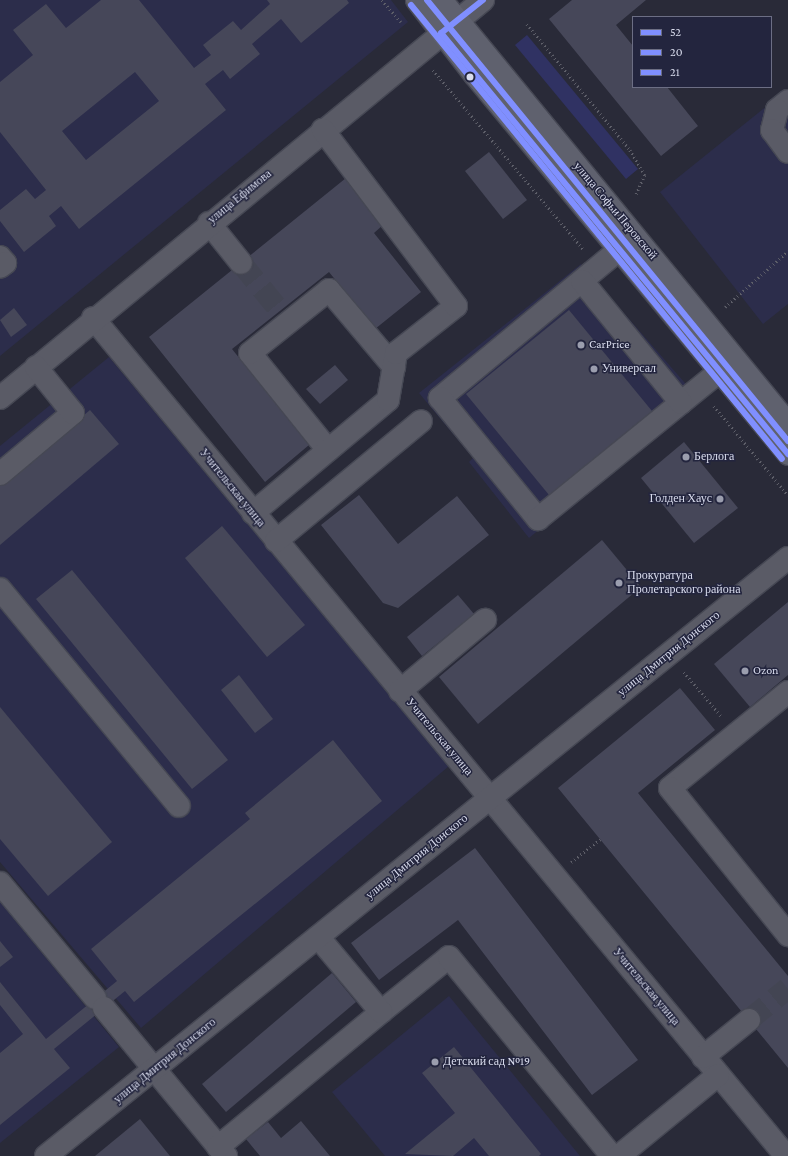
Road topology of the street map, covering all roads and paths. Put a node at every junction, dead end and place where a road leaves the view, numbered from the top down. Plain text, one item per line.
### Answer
1 (382, 0) edge
2 (417, 0) edge
3 (441, 0) edge
4 (483, 0) edge
5 (401, 22) dead end
6 (527, 24) dead end
7 (450, 27) junction
8 (788, 101) edge
9 (322, 130) junction
10 (788, 152) edge
11 (636, 195) dead end
12 (209, 223) junction
13 (620, 249) junction
14 (788, 251) edge
15 (0, 257) edge
16 (241, 263) tunnel mouth
17 (0, 267) edge
18 (582, 281) junction
19 (725, 307) dead end
20 (93, 318) junction
21 (36, 367) junction
22 (394, 367) junction
23 (720, 371) junction
24 (0, 398) edge
25 (681, 402) junction
26 (421, 421) dead end
27 (788, 424) edge
28 (328, 450) junction
29 (788, 454) edge
30 (0, 474) edge
31 (253, 513) junction
32 (276, 541) junction
33 (788, 558) edge
34 (0, 589) edge
35 (485, 620) dead end
36 (668, 654) junction
37 (400, 691) junction
38 (788, 692) edge
39 (736, 734) junction
40 (490, 798) junction
41 (179, 806) dead end
42 (600, 839) dead end
43 (554, 876) junction
44 (0, 883) edge
45 (788, 935) edge
46 (318, 937) junction
47 (381, 1012) junction
48 (749, 1020) tunnel mouth
49 (703, 1057) junction
50 (155, 1070) junction
51 (718, 1075) junction
52 (222, 1151) edge
53 (46, 1156) edge
54 (612, 1156) edge
55 (619, 1156) edge
56 (786, 1156) edge

1 - 5 path
2 - 7 main road, улица Софьи Перовской
3 - 7 main road, улица Софьи Перовской
4 - 7 street, улица Ефимова
6 - 11 path
7 - 9 street, улица Ефимова
7 - 13 main road, улица Софьи Перовской
7 - 27 main road, улица Софьи Перовской
8 - 10 street
9 - 12 street, улица Ефимова
9 - 22 street
12 - 16 street
12 - 20 street, улица Ефимова
13 - 18 street
13 - 23 main road, улица Софьи Перовской
14 - 19 path
15 - 17 street
18 - 25 street
18 - 25 street
20 - 21 street, улица Ефимова
20 - 31 street, Учительская улица
21 - 24 street, улица Ефимова
21 - 30 street
22 - 28 street
22 - 28 street
23 - 25 street
23 - 29 main road, улица Софьи Перовской
26 - 32 street
28 - 31 street
31 - 32 street, Учительская улица
32 - 37 street, Учительская улица
33 - 36 street, улица Дмитрия Донского
34 - 41 street
35 - 37 street
36 - 39 path
36 - 40 street, улица Дмитрия Донского
37 - 40 street, Учительская улица
38 - 39 street
39 - 45 street
40 - 43 street, Учительская улица
40 - 46 street, улица Дмитрия Донского
42 - 43 path
43 - 49 street, Учительская улица
44 - 50 street
46 - 47 street
46 - 50 street, улица Дмитрия Донского
47 - 52 street
47 - 54 street
48 - 49 street
49 - 51 street, Учительская улица
50 - 52 street
50 - 53 street, улица Дмитрия Донского
51 - 55 street
51 - 56 street, Учительская улица

